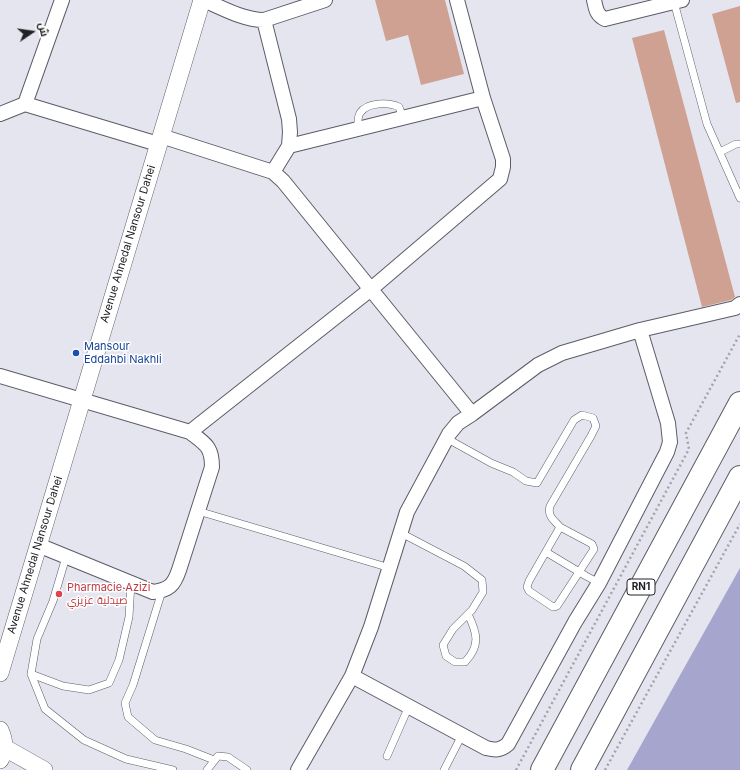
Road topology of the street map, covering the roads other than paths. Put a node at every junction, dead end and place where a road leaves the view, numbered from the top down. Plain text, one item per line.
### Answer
1 (62, 0) edge
2 (203, 0) edge
3 (325, 0) edge
4 (457, 0) edge
5 (594, 0) edge
6 (678, 1) edge
7 (264, 20) junction
8 (482, 98) junction
9 (25, 104) junction
10 (0, 114) edge
11 (403, 118) junction
12 (358, 129) junction
13 (160, 140) junction
14 (740, 144) edge
15 (289, 146) junction
16 (720, 152) junction
17 (273, 172) junction
18 (740, 198) edge
19 (371, 289) junction
20 (740, 304) edge
21 (640, 330) junction
22 (0, 376) edge
23 (81, 401) junction
24 (740, 404) edge
25 (472, 414) junction
26 (190, 432) junction
27 (446, 438) junction
28 (740, 477) edge
29 (198, 510) junction
30 (560, 527) junction
31 (401, 533) junction
32 (38, 545) junction
33 (546, 552) junction
34 (66, 557) junction
35 (390, 568) junction
36 (579, 572) junction
37 (599, 582) junction
38 (131, 583) junction
39 (162, 591) junction
40 (468, 614) junction
41 (0, 673) edge
42 (31, 674) junction
43 (352, 676) junction
44 (409, 706) junction
45 (0, 730) edge
46 (462, 735) junction
47 (2, 754) edge
48 (387, 756) dead end
49 (214, 760) junction
50 (44, 770) edge
51 (173, 770) edge
52 (207, 770) edge
53 (247, 770) edge
54 (298, 770) edge
55 (444, 770) edge
56 (542, 770) edge
57 (582, 770) edge

1 - 9 street
2 - 7 street
2 - 13 street, Avenue Ahnedal Nansour Dahei
3 - 7 street
4 - 8 street
5 - 6 street
6 - 16 lane
7 - 15 street
8 - 11 street
8 - 19 street
9 - 10 street
9 - 13 street
11 - 12 street
11 - 12 lane
12 - 15 street
13 - 17 street
13 - 23 street, Avenue Ahnedal Nansour Dahei
14 - 16 lane
15 - 17 street
16 - 18 lane
17 - 19 street
19 - 25 street
19 - 26 street
20 - 21 street
21 - 25 street
21 - 37 street
22 - 23 street
23 - 26 street
23 - 32 street, Avenue Ahnedal Nansour Dahei
24 - 56 highway, RN1
25 - 27 street
26 - 29 street
27 - 30 lane
27 - 31 street
28 - 57 highway
29 - 35 lane
29 - 39 street
30 - 33 lane
30 - 36 lane
31 - 35 street
31 - 40 lane
32 - 34 street
32 - 41 street, Avenue Ahnedal Nansour Dahei
33 - 36 lane
33 - 36 lane
34 - 38 street
34 - 42 lane
35 - 43 street
36 - 37 lane
37 - 46 street
38 - 39 street
38 - 42 lane
39 - 49 lane
40 - 40 lane
42 - 51 lane
43 - 44 street
43 - 54 street
44 - 46 street
44 - 48 lane
45 - 47 street
46 - 55 lane
47 - 50 street
49 - 52 lane
49 - 53 lane

